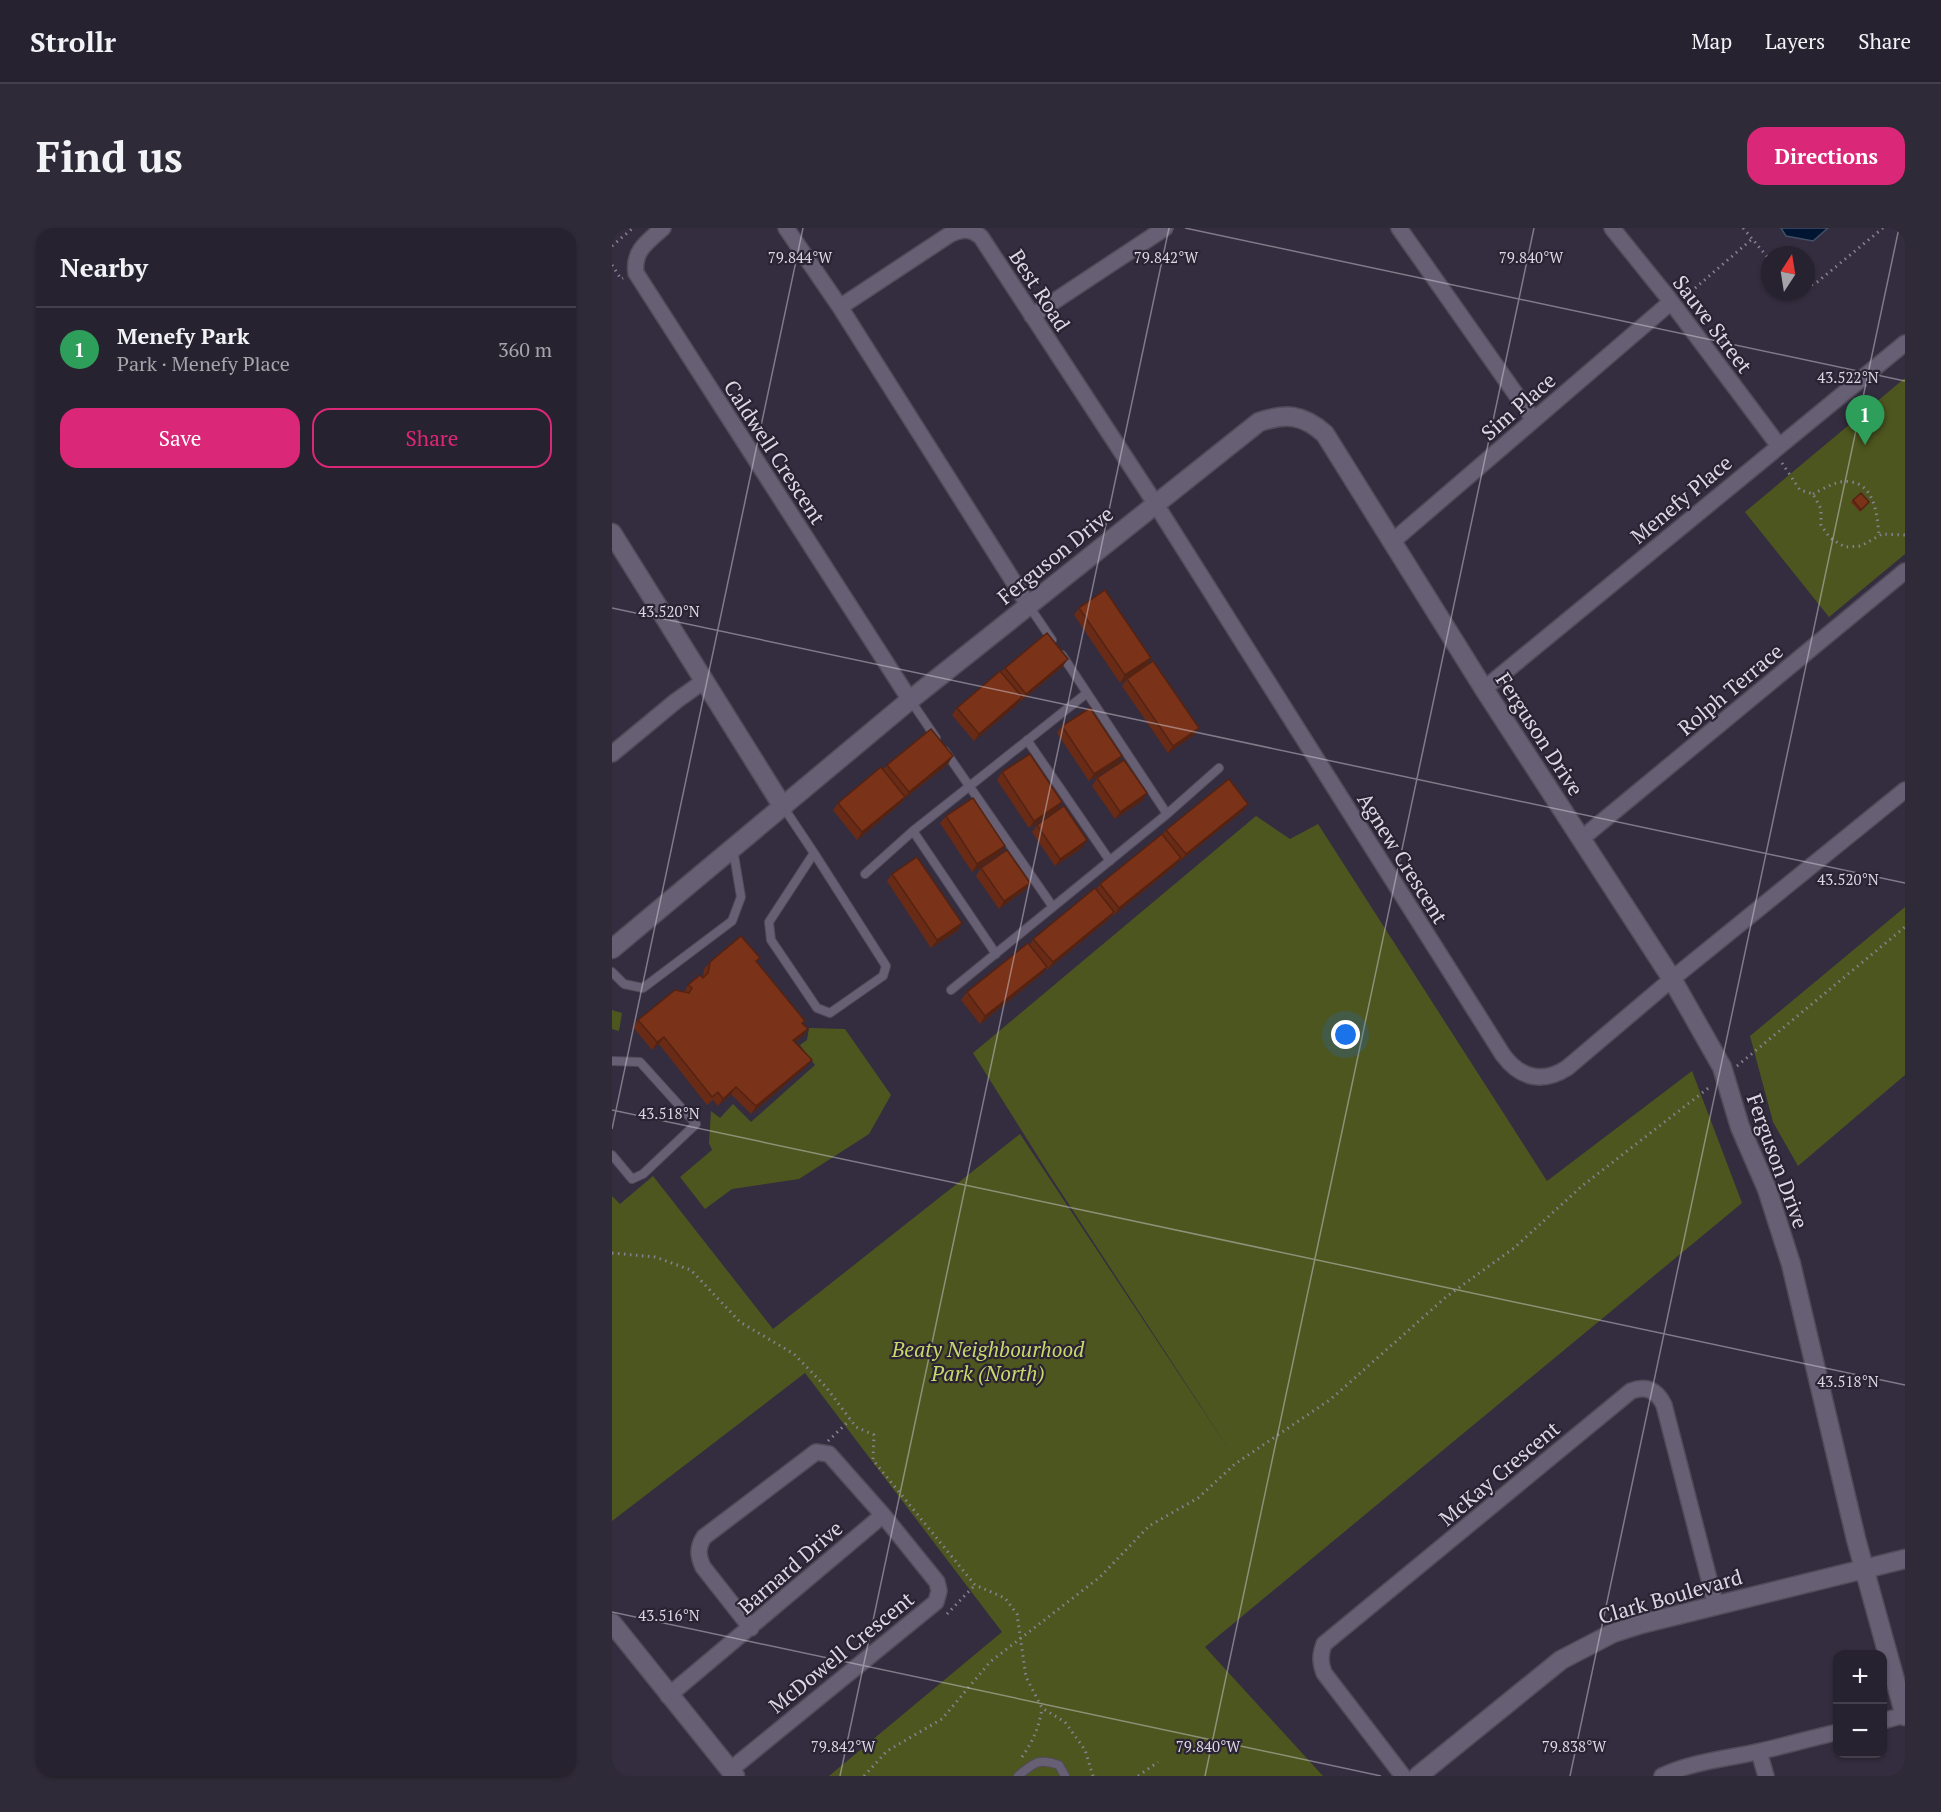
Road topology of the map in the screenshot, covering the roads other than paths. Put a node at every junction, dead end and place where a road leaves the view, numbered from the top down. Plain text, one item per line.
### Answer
1 (663, 228) edge
2 (786, 228) edge
3 (1165, 228) edge
4 (1399, 228) edge
5 (1612, 228) edge
6 (1673, 304) junction
7 (840, 307) junction
8 (1032, 316) junction
9 (1905, 343) edge
10 (1534, 420) junction
11 (1776, 449) junction
12 (1155, 503) junction
13 (612, 533) edge
14 (1393, 541) junction
15 (1905, 572) edge
16 (1029, 606) junction
17 (704, 681) junction
18 (1484, 689) junction
19 (1086, 693) junction
20 (910, 700) junction
21 (1027, 740) junction
22 (612, 754) edge
23 (1219, 768) dead end
24 (970, 786) junction
25 (1905, 790) edge
26 (783, 807) junction
27 (1167, 814) junction
28 (913, 831) junction
29 (1581, 839) junction
30 (733, 847) junction
31 (814, 854) junction
32 (1110, 861) junction
33 (865, 874) dead end
34 (1053, 907) junction
35 (612, 949) edge
36 (996, 954) junction
37 (612, 972) edge
38 (1672, 979) junction
39 (951, 990) dead end
40 (612, 1061) edge
41 (612, 1155) edge
42 (883, 1515) junction
43 (1905, 1559) edge
44 (1864, 1569) junction
45 (1716, 1605) junction
46 (612, 1623) edge
47 (751, 1628) junction
48 (668, 1696) junction
49 (1905, 1715) edge
50 (1887, 1720) edge
51 (1833, 1733) edge
52 (1759, 1752) junction
53 (732, 1773) edge
54 (1018, 1776) edge
55 (1065, 1776) edge
56 (1403, 1776) edge
57 (1418, 1776) edge
58 (1662, 1776) edge
59 (1766, 1776) edge

1 - 20 street, Caldwell Crescent
2 - 7 street
3 - 8 street
4 - 10 street
5 - 6 street, Sauve Street
6 - 10 street, Sim Place
6 - 11 street, Sauve Street
7 - 8 street, Best Road
7 - 16 street
8 - 12 street, Best Road
9 - 11 street, Menefy Place
10 - 14 street, Sim Place
11 - 18 street, Menefy Place
12 - 14 street, Ferguson Drive
12 - 16 street, Ferguson Drive
12 - 38 street, Agnew Crescent
13 - 17 street
14 - 18 street, Ferguson Drive
15 - 29 street, Rolph Terrace
16 - 19 lane
16 - 20 street, Ferguson Drive
17 - 22 street
17 - 26 street
18 - 29 street, Ferguson Drive
19 - 21 lane
19 - 27 lane
20 - 24 lane
20 - 26 street, Ferguson Drive
21 - 24 lane
21 - 32 lane
23 - 27 lane
24 - 28 lane
24 - 34 lane
25 - 38 street
26 - 30 street, Ferguson Drive
26 - 31 lane
27 - 32 lane
28 - 33 lane
28 - 36 lane
29 - 38 street, Ferguson Drive
30 - 35 street, Ferguson Drive
30 - 37 lane
31 - 31 lane
32 - 34 lane
34 - 36 lane
36 - 39 lane
38 - 44 street, Ferguson Drive
40 - 41 lane
42 - 47 street, Barnard Drive
42 - 47 street, McDowell Crescent
42 - 53 street, McDowell Crescent
43 - 44 street, Clark Boulevard
44 - 45 street, Clark Boulevard
44 - 49 street, Ferguson Drive
45 - 56 street, McKay Crescent
45 - 57 street, Clark Boulevard
46 - 48 street
47 - 48 street, Barnard Drive
48 - 53 street
49 - 50 street
51 - 52 street
52 - 58 street
52 - 59 street
54 - 55 lane

